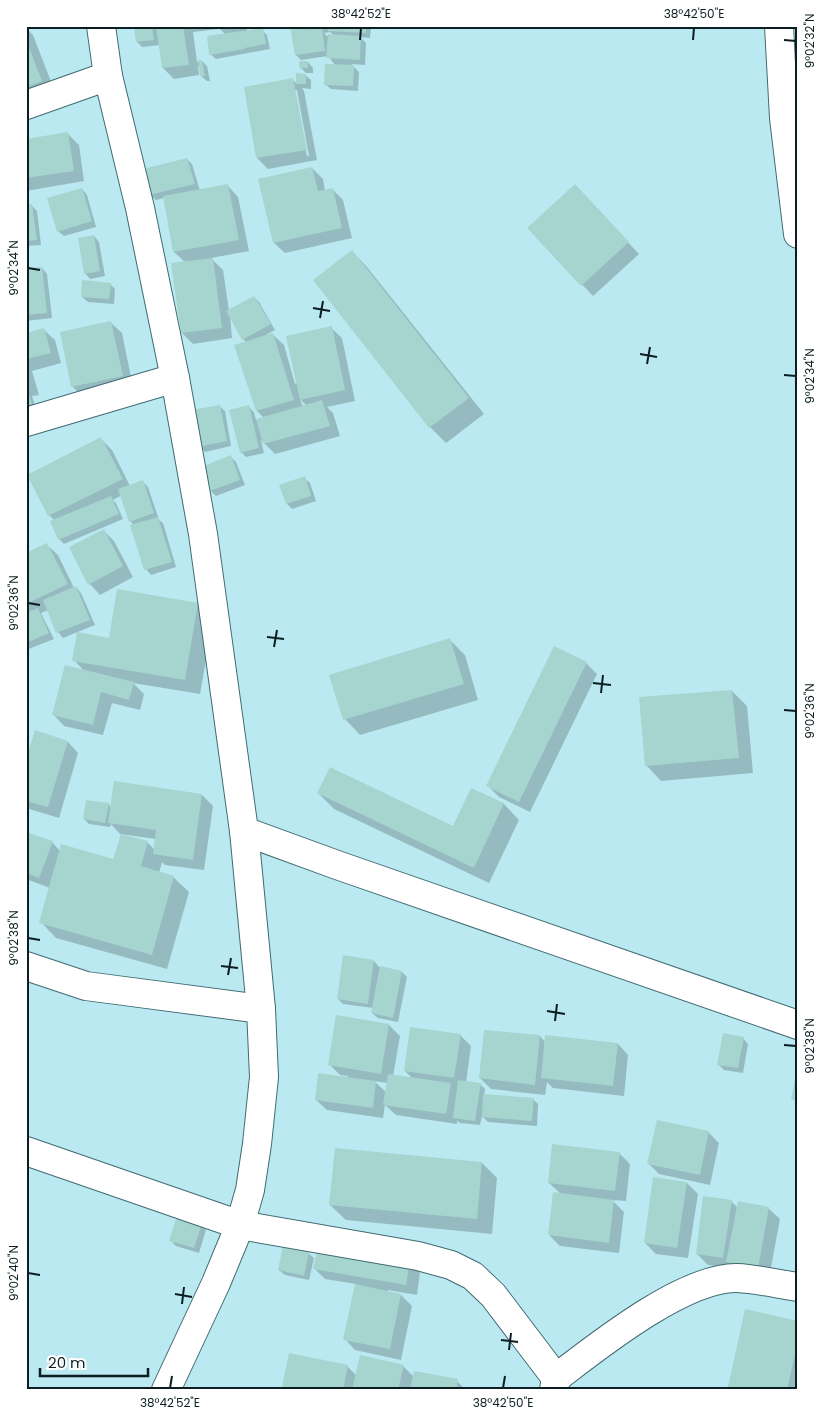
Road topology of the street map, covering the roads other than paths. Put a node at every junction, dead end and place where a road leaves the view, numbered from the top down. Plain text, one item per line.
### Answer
1 (101, 26) edge
2 (779, 26) edge
3 (108, 76) junction
4 (26, 106) edge
5 (798, 234) edge
6 (175, 378) junction
7 (26, 422) edge
8 (244, 831) junction
9 (26, 966) edge
10 (261, 1009) junction
11 (798, 1025) edge
12 (26, 1151) edge
13 (240, 1224) junction
14 (798, 1287) edge
15 (555, 1384) edge
16 (166, 1390) edge

1 - 3 street
2 - 5 street
3 - 4 street
3 - 6 street
6 - 7 street
6 - 8 street
8 - 10 street
8 - 11 street
9 - 10 street
10 - 13 street
12 - 13 street
13 - 15 street
13 - 16 street
14 - 15 street

